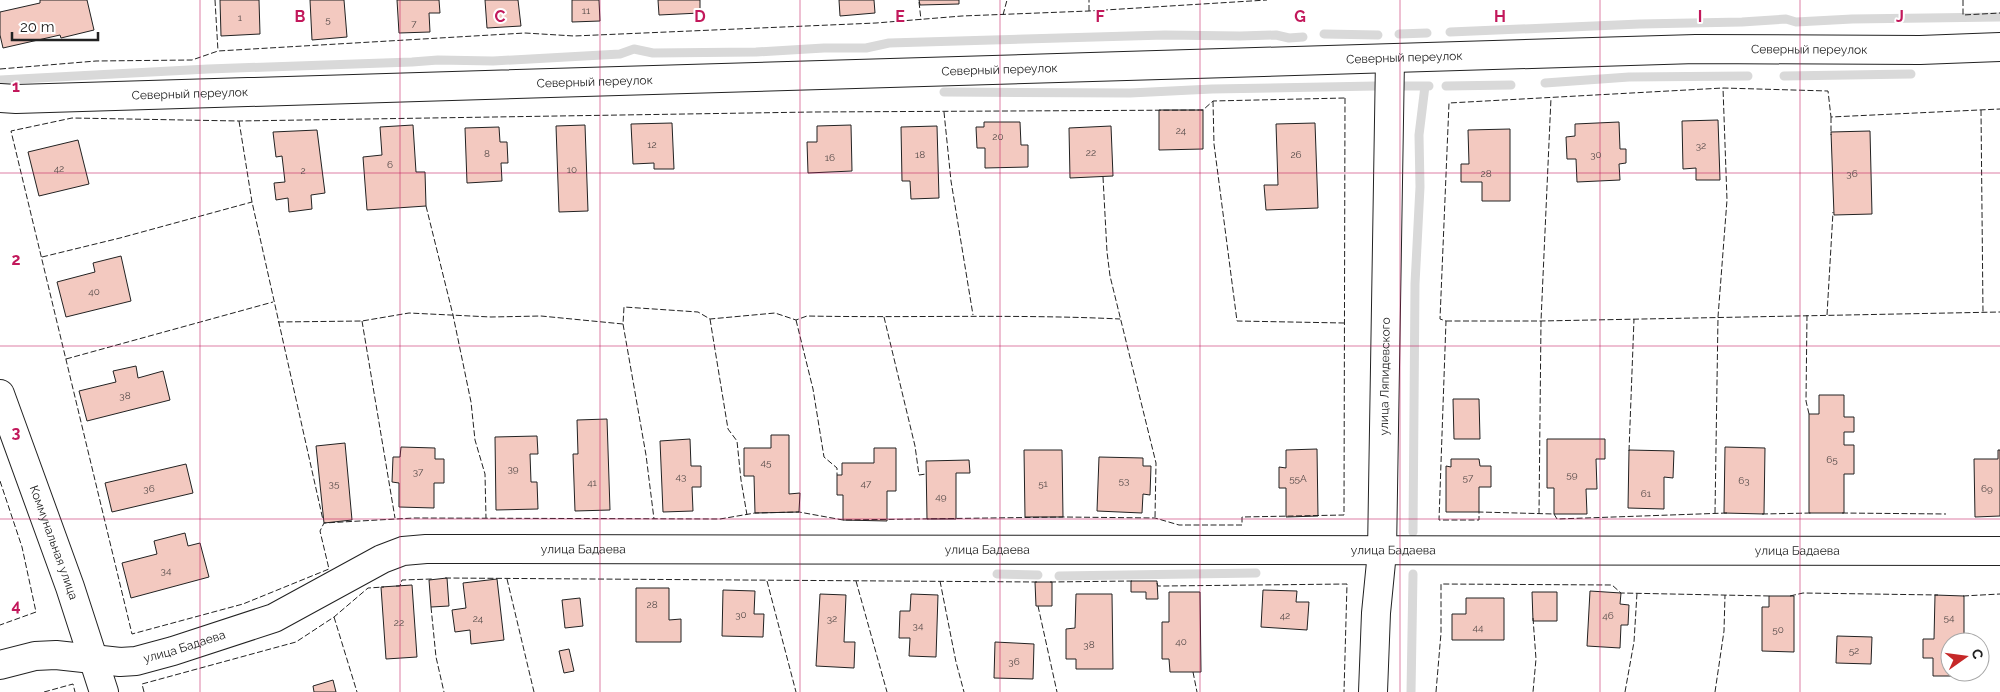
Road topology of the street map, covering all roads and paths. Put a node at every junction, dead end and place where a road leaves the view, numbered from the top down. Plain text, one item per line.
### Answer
1 (2000, 47) edge
2 (1390, 59) junction
3 (0, 98) edge
4 (0, 394) edge
5 (2000, 551) edge
6 (1382, 552) junction
7 (94, 660) junction
8 (0, 665) edge
9 (104, 692) edge
10 (1373, 692) edge

1 - 2 street, Северный переулок
2 - 3 street, Северный переулок
2 - 6 street, улица Ляпидевского
4 - 7 street, Коммунальная улица
5 - 6 street, улица Бадаева
6 - 7 street, улица Бадаева
6 - 10 street, улица Ляпидевского
7 - 8 street, улица Бадаева
7 - 9 street, Коммунальная улица

